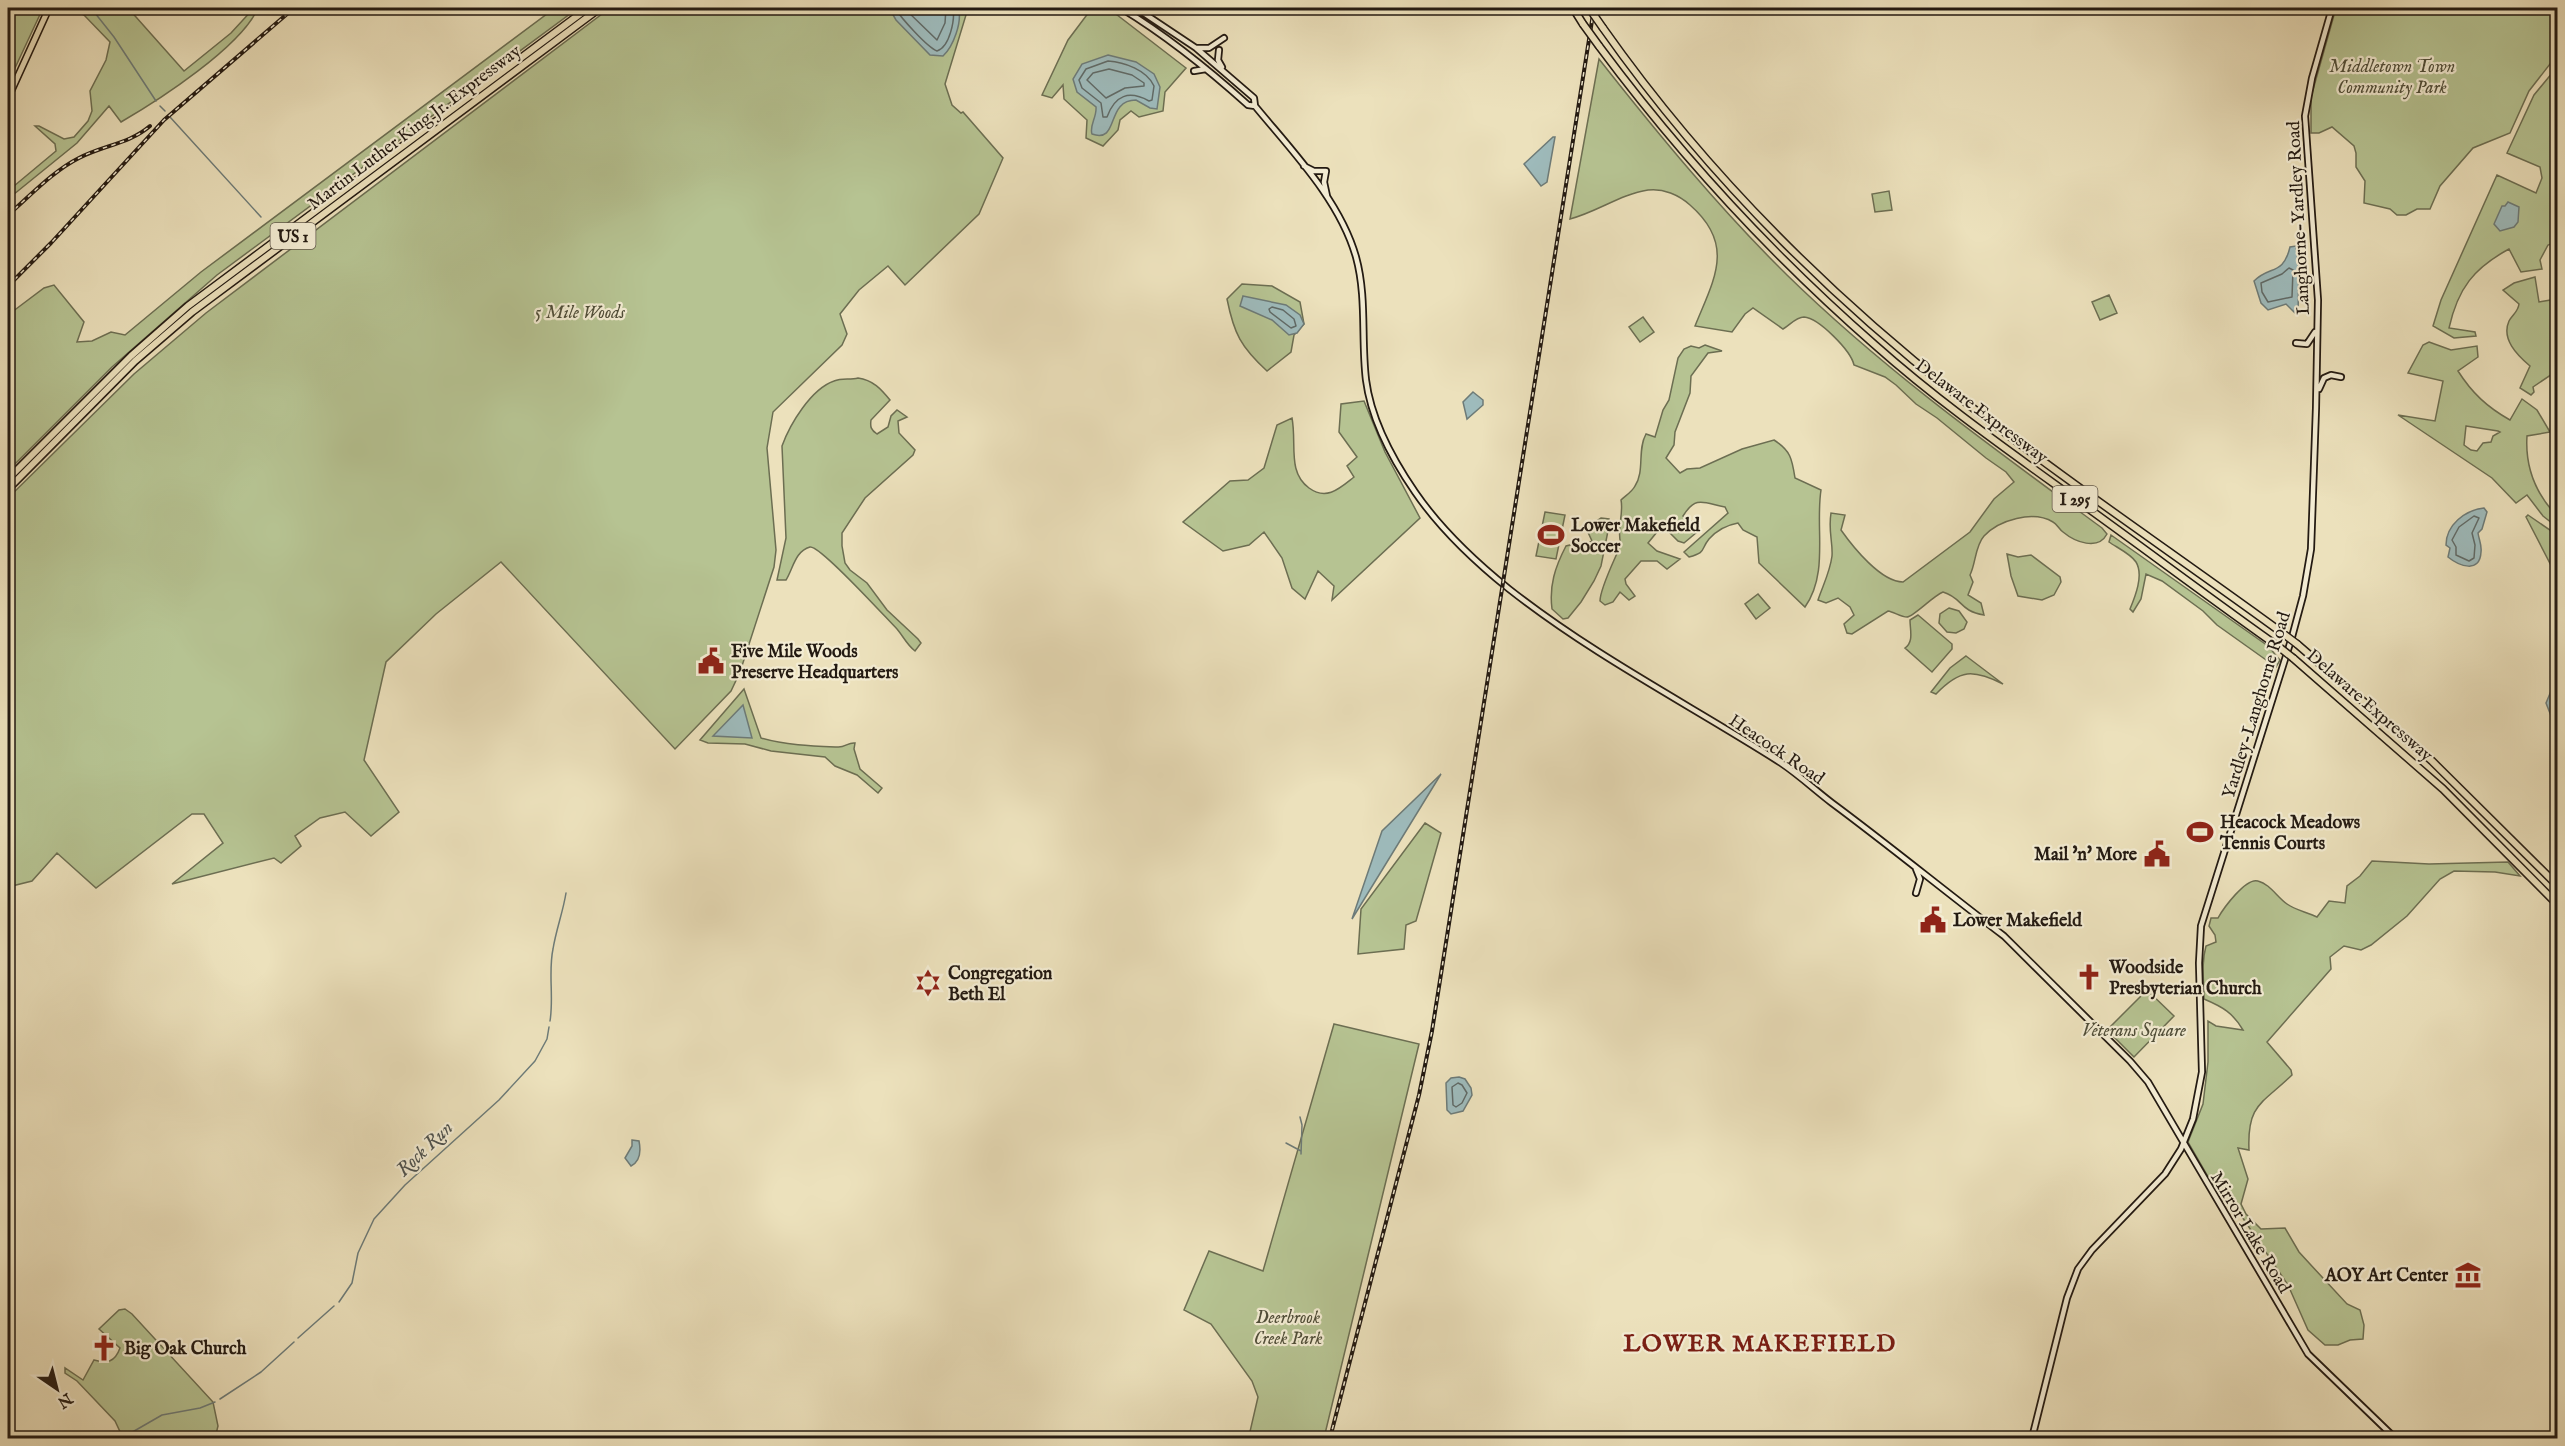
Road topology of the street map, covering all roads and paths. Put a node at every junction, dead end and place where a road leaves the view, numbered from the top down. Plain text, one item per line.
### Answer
1 (49, 8) edge
2 (588, 8) edge
3 (600, 8) edge
4 (1121, 8) edge
5 (1136, 8) edge
6 (1573, 8) edge
7 (1589, 8) edge
8 (2332, 8) edge
9 (1224, 38) dead end
10 (1196, 48) junction
11 (1219, 50) dead end
12 (1207, 69) junction
13 (1194, 71) dead end
14 (1225, 72) junction
15 (8, 98) edge
16 (1255, 106) junction
17 (1303, 165) junction
18 (1329, 202) junction
19 (2317, 324) junction
20 (2296, 343) dead end
21 (2317, 358) joint
22 (2341, 378) dead end
23 (2317, 397) junction
24 (8, 479) edge
25 (8, 489) edge
26 (1915, 867) junction
27 (2558, 886) edge
28 (1916, 893) dead end
29 (2558, 906) edge
30 (2097, 1028) joint
31 (2183, 1144) junction
32 (2032, 1438) edge
33 (2395, 1438) edge

1 - 15 main road
2 - 24 highway, Martin Luther King Jr. Expressway / US 1
3 - 25 highway, Martin Luther King Jr. Expressway / US 1
4 - 12 main road
5 - 10 main road, Heacock Road
6 - 29 highway, Delaware Expressway / I 295, bridge
7 - 27 highway, Delaware Expressway / I 295, bridge
8 - 19 main road, Langhorne-Yardley Road
9 - 10 main road
10 - 14 main road, Heacock Road
11 - 14 main road
12 - 13 main road
12 - 16 main road
14 - 16 main road, Heacock Road
16 - 17 main road, Heacock Road
17 - 18 main road, Heacock Road
17 - 18 main road
18 - 26 main road, Heacock Road
19 - 20 main road
19 - 21 main road, Langhorne-Yardley Road
21 - 23 main road, Yardley-Langhorne Road
22 - 23 main road
23 - 31 main road, Yardley-Langhorne Road
26 - 28 main road
26 - 30 main road, Heacock Road
30 - 31 main road, Mirror Lake Road
31 - 32 main road, Yardley-Langhorne Road
31 - 33 main road, Mirror Lake Road

